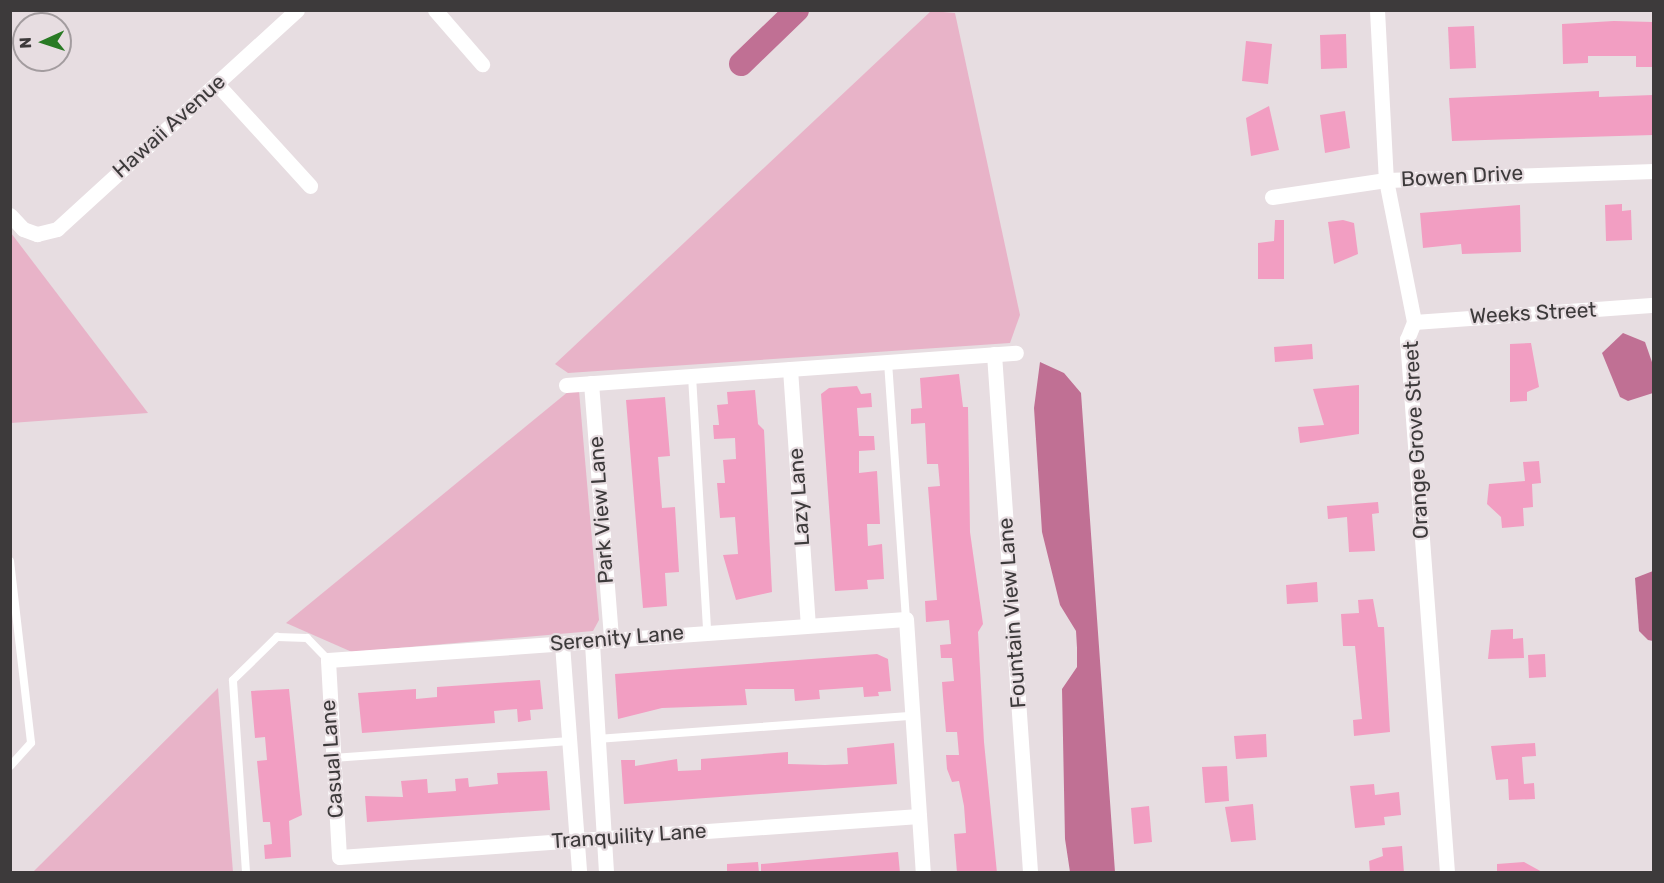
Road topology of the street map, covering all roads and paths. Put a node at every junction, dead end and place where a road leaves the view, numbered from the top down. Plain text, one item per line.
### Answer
1 (297, 10) edge
2 (435, 10) edge
3 (1377, 10) edge
4 (482, 64) dead end
5 (217, 84) junction
6 (1653, 171) edge
7 (1386, 180) junction
8 (310, 186) dead end
9 (1272, 197) dead end
10 (10, 215) edge
11 (1653, 305) edge
12 (1414, 322) junction
13 (1016, 353) dead end
14 (994, 354) junction
15 (888, 362) junction
16 (790, 369) junction
17 (692, 376) junction
18 (591, 383) junction
19 (566, 385) dead end
20 (10, 561) edge
21 (906, 618) junction
22 (808, 624) junction
23 (707, 630) junction
24 (611, 636) junction
25 (21, 643) junction
26 (592, 643) junction
27 (10, 644) edge
28 (562, 644) junction
29 (328, 660) junction
30 (912, 716) junction
31 (597, 739) junction
32 (570, 741) junction
33 (332, 758) junction
34 (10, 766) edge
35 (919, 816) junction
36 (604, 838) junction
37 (577, 840) junction
38 (339, 857) joint
39 (246, 873) edge
40 (579, 873) edge
41 (606, 873) edge
42 (923, 873) edge
43 (1030, 873) edge
44 (1446, 873) edge

1 - 5 street, Hawaii Avenue
2 - 4 street
3 - 7 street, Orange Grove Street
5 - 8 street
5 - 10 street, Hawaii Avenue
6 - 7 street, Bowen Drive
7 - 9 street, Bowen Drive
7 - 12 street, Orange Grove Street
11 - 12 street, Weeks Street
12 - 44 street, Orange Grove Street
13 - 14 street
14 - 15 street
14 - 43 street, Fountain View Lane
15 - 16 street
15 - 21 lane
16 - 17 street
16 - 22 street, Lazy Lane
17 - 18 street
17 - 23 lane
18 - 19 street
18 - 24 street, Park View Lane
20 - 25 lane
21 - 22 street, Serenity Lane
21 - 30 street
22 - 23 street, Serenity Lane
23 - 24 street, Serenity Lane
24 - 26 street, Serenity Lane
25 - 27 lane
25 - 34 lane
26 - 28 street, Serenity Lane
26 - 31 street
28 - 29 street, Serenity Lane
28 - 32 street
29 - 33 street, Casual Lane
29 - 39 lane
30 - 31 lane
30 - 35 street
31 - 36 street
32 - 33 lane
32 - 37 street
33 - 38 street, Casual Lane
35 - 36 street, Tranquility Lane
35 - 42 street
36 - 37 street, Tranquility Lane
36 - 41 street
37 - 38 street, Tranquility Lane
37 - 40 street

